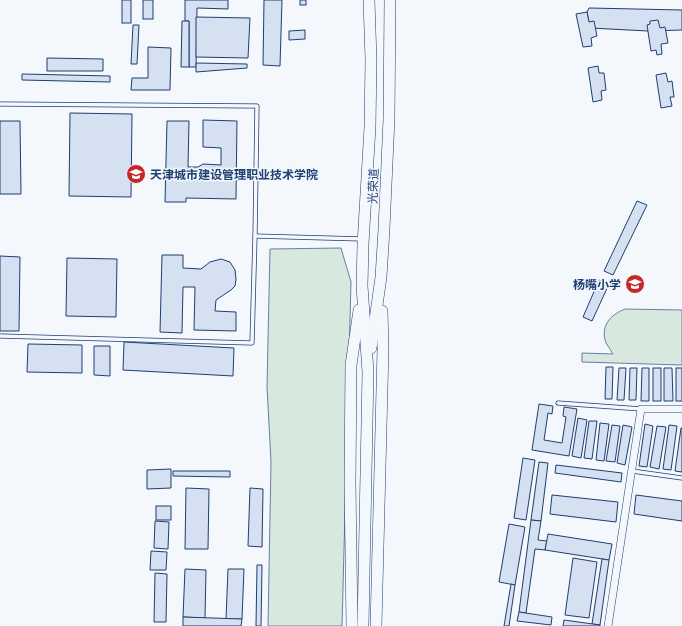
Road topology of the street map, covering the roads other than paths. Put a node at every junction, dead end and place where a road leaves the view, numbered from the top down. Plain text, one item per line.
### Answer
1 (369, 0) edge
2 (390, 0) edge
3 (0, 104) edge
4 (255, 236) junction
5 (364, 239) junction
6 (381, 277) junction
7 (362, 286) junction
8 (0, 336) edge
9 (368, 372) junction
10 (558, 403) dead end
11 (641, 409) junction
12 (682, 409) edge
13 (632, 471) junction
14 (682, 478) edge
15 (352, 626) edge
16 (363, 626) edge
17 (376, 626) edge
18 (608, 626) edge

1 - 5 main road, 光荣道
2 - 6 main road, 光荣道
3 - 4 lane
4 - 5 lane
4 - 8 lane
5 - 7 main road, 光荣道
6 - 9 main road, 光荣道
6 - 17 main road
7 - 9 main road
7 - 15 main road
9 - 16 main road
10 - 11 lane
11 - 12 street
11 - 13 street
13 - 14 lane
13 - 18 street

